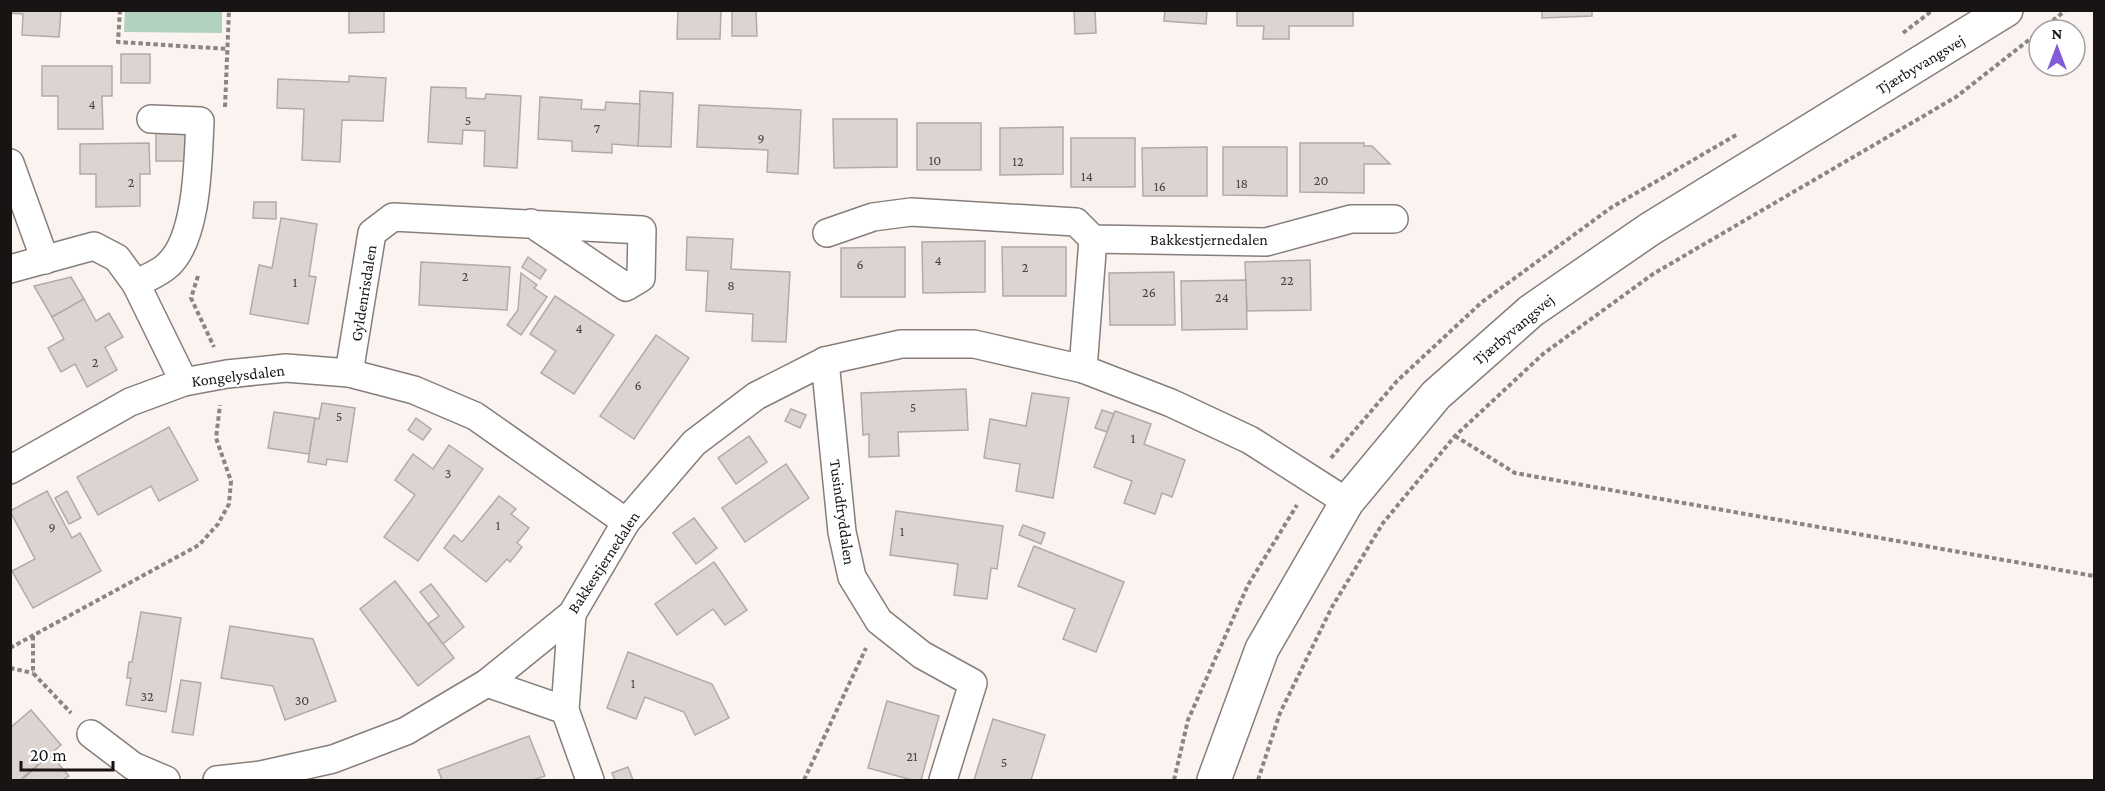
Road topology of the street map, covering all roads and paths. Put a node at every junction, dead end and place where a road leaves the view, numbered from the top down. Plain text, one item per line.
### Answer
1 (120, 10) edge
2 (2006, 10) edge
3 (2027, 41) edge
4 (228, 49) dead end
5 (151, 119) dead end
6 (10, 163) edge
7 (1394, 219) dead end
8 (531, 223) dead end
9 (827, 233) dead end
10 (1094, 239) junction
11 (45, 260) junction
12 (10, 269) edge
13 (136, 284) junction
14 (825, 361) junction
15 (1083, 369) junction
16 (349, 373) junction
17 (227, 374) junction
18 (184, 382) junction
19 (1455, 436) junction
20 (10, 470) edge
21 (1347, 502) junction
22 (626, 522) junction
23 (2094, 576) edge
24 (572, 614) junction
25 (879, 621) junction
26 (33, 636) junction
27 (10, 648) edge
28 (10, 668) edge
29 (33, 673) junction
30 (486, 683) junction
31 (565, 710) junction
32 (91, 734) joint
33 (166, 780) edge
34 (217, 780) edge
35 (590, 780) edge
36 (804, 780) edge
37 (944, 780) edge
38 (1214, 780) edge
39 (1258, 780) edge

1 - 4 path
2 - 21 street, Tjærbyvangsvej
3 - 19 path
5 - 13 street
6 - 11 street
7 - 10 street, Bakkestjernedalen
8 - 16 street, Gyldenrisdalen
9 - 10 street
10 - 15 street
11 - 12 street
11 - 13 street
13 - 18 street
14 - 15 street, Bakkestjernedalen
14 - 22 street, Bakkestjernedalen
14 - 25 street, Tusindfryddalen
15 - 21 street, Bakkestjernedalen
16 - 17 street, Kongelysdalen
16 - 22 street, Kongelysdalen
17 - 18 street, Kongelysdalen
17 - 26 path
18 - 20 street, Kongelysdalen
19 - 23 path
19 - 39 path
21 - 38 street, Tjærbyvangsvej
22 - 24 street, Bakkestjernedalen
24 - 30 street, Bakkestjernedalen
24 - 31 street
25 - 36 path
25 - 37 street, Tusindfryddalen
26 - 27 path
26 - 29 path
28 - 29 path
29 - 32 path
30 - 31 street
30 - 34 street, Bakkestjernedalen
31 - 35 street
32 - 33 street

